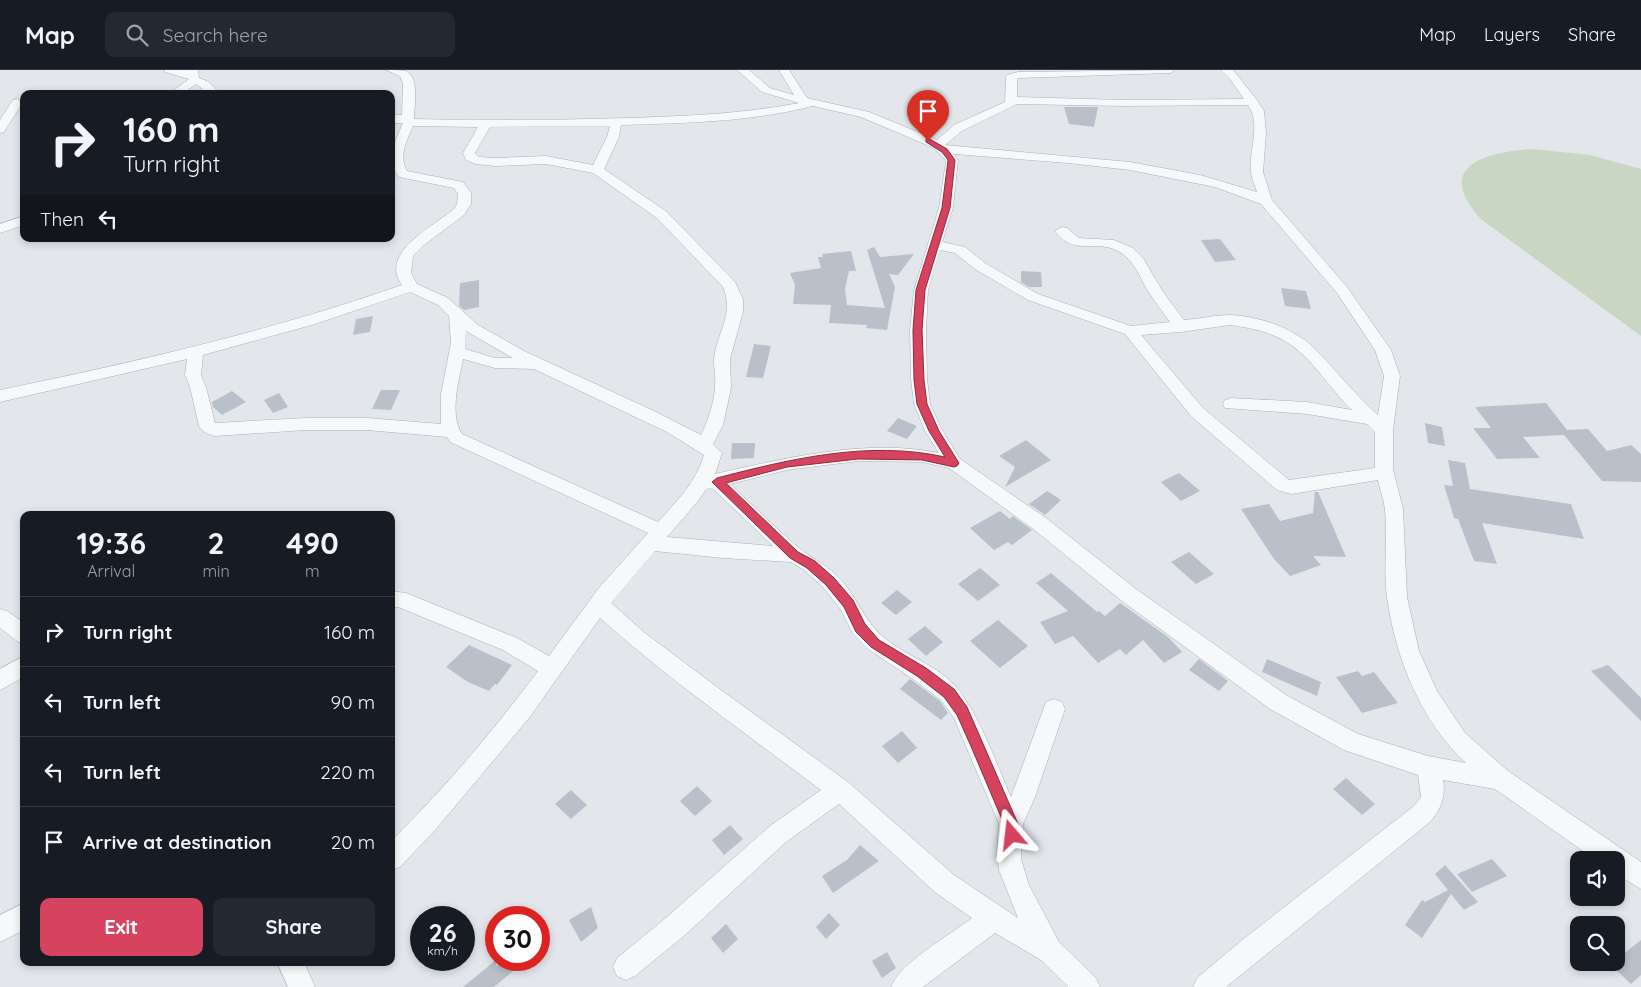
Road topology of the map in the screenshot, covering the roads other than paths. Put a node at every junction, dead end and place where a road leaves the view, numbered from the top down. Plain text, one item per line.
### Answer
1 (169, 70) edge
2 (391, 70) edge
3 (742, 70) edge
4 (784, 70) edge
5 (1170, 70) edge
6 (1226, 70) edge
7 (1065, 71) edge
8 (1123, 71) edge
9 (193, 75) edge
10 (178, 90) edge
11 (212, 90) edge
12 (754, 92) junction
13 (1012, 100) junction
14 (17, 102) dead end
15 (809, 102) junction
16 (1253, 102) junction
17 (733, 116) junction
18 (395, 119) edge
19 (408, 121) junction
20 (616, 123) junction
21 (485, 125) junction
22 (0, 129) edge
23 (941, 148) junction
24 (597, 170) junction
25 (420, 178) junction
26 (395, 184) edge
27 (1266, 201) junction
28 (20, 222) edge
29 (0, 229) edge
30 (1062, 231) dead end
31 (935, 246) junction
32 (411, 287) junction
33 (456, 316) junction
34 (1181, 327) junction
35 (1130, 331) junction
36 (457, 352) junction
37 (195, 353) junction
38 (534, 364) junction
39 (0, 396) edge
40 (1231, 404) dead end
41 (1378, 425) junction
42 (449, 431) junction
43 (704, 445) junction
44 (954, 463) junction
45 (1384, 473) junction
46 (709, 483) junction
47 (656, 537) junction
48 (794, 555) junction
49 (395, 599) edge
50 (598, 604) junction
51 (0, 617) edge
52 (20, 633) edge
53 (20, 668) edge
54 (552, 668) junction
55 (0, 681) edge
56 (1054, 709) dead end
57 (1428, 767) junction
58 (1500, 779) junction
59 (840, 790) junction
60 (1011, 824) junction
61 (395, 854) edge
62 (1641, 877) edge
63 (20, 918) edge
64 (994, 918) junction
65 (0, 929) edge
66 (1050, 951) junction
67 (292, 966) edge
68 (626, 967) dead end
69 (302, 987) edge
70 (904, 987) edge
71 (1086, 987) edge
72 (1206, 987) edge

1 - 9 street
2 - 19 street
3 - 12 street
4 - 15 street
5 - 8 street
6 - 16 street
7 - 8 street
7 - 13 street
9 - 10 street
9 - 11 street
12 - 15 street
12 - 17 street
13 - 16 street
13 - 23 street
14 - 22 street
15 - 17 street
15 - 23 street
16 - 27 street
17 - 20 street
18 - 19 street
19 - 21 street
19 - 25 street
20 - 21 street
20 - 24 street
21 - 24 street
23 - 27 street
23 - 31 street
24 - 43 street
25 - 26 street
25 - 32 street
27 - 41 street
28 - 29 street
30 - 34 street
31 - 35 street
31 - 44 street
32 - 33 street
32 - 37 street
33 - 36 street
33 - 38 street
34 - 35 street
34 - 41 street
35 - 45 street
36 - 38 street
36 - 42 street
37 - 39 street
37 - 42 street
38 - 43 street
40 - 41 street
41 - 45 street
42 - 47 street
43 - 46 street
44 - 46 street
44 - 57 street
45 - 58 street
46 - 47 street
46 - 48 street
47 - 48 street
47 - 50 street
48 - 60 street
49 - 54 street
50 - 54 street
50 - 59 street
51 - 52 street
53 - 55 street
54 - 61 street
56 - 60 street
57 - 58 street
57 - 72 street
58 - 62 street
59 - 64 street
59 - 68 street
60 - 66 street
63 - 65 street
64 - 66 street
64 - 70 street
66 - 71 street
67 - 69 street

